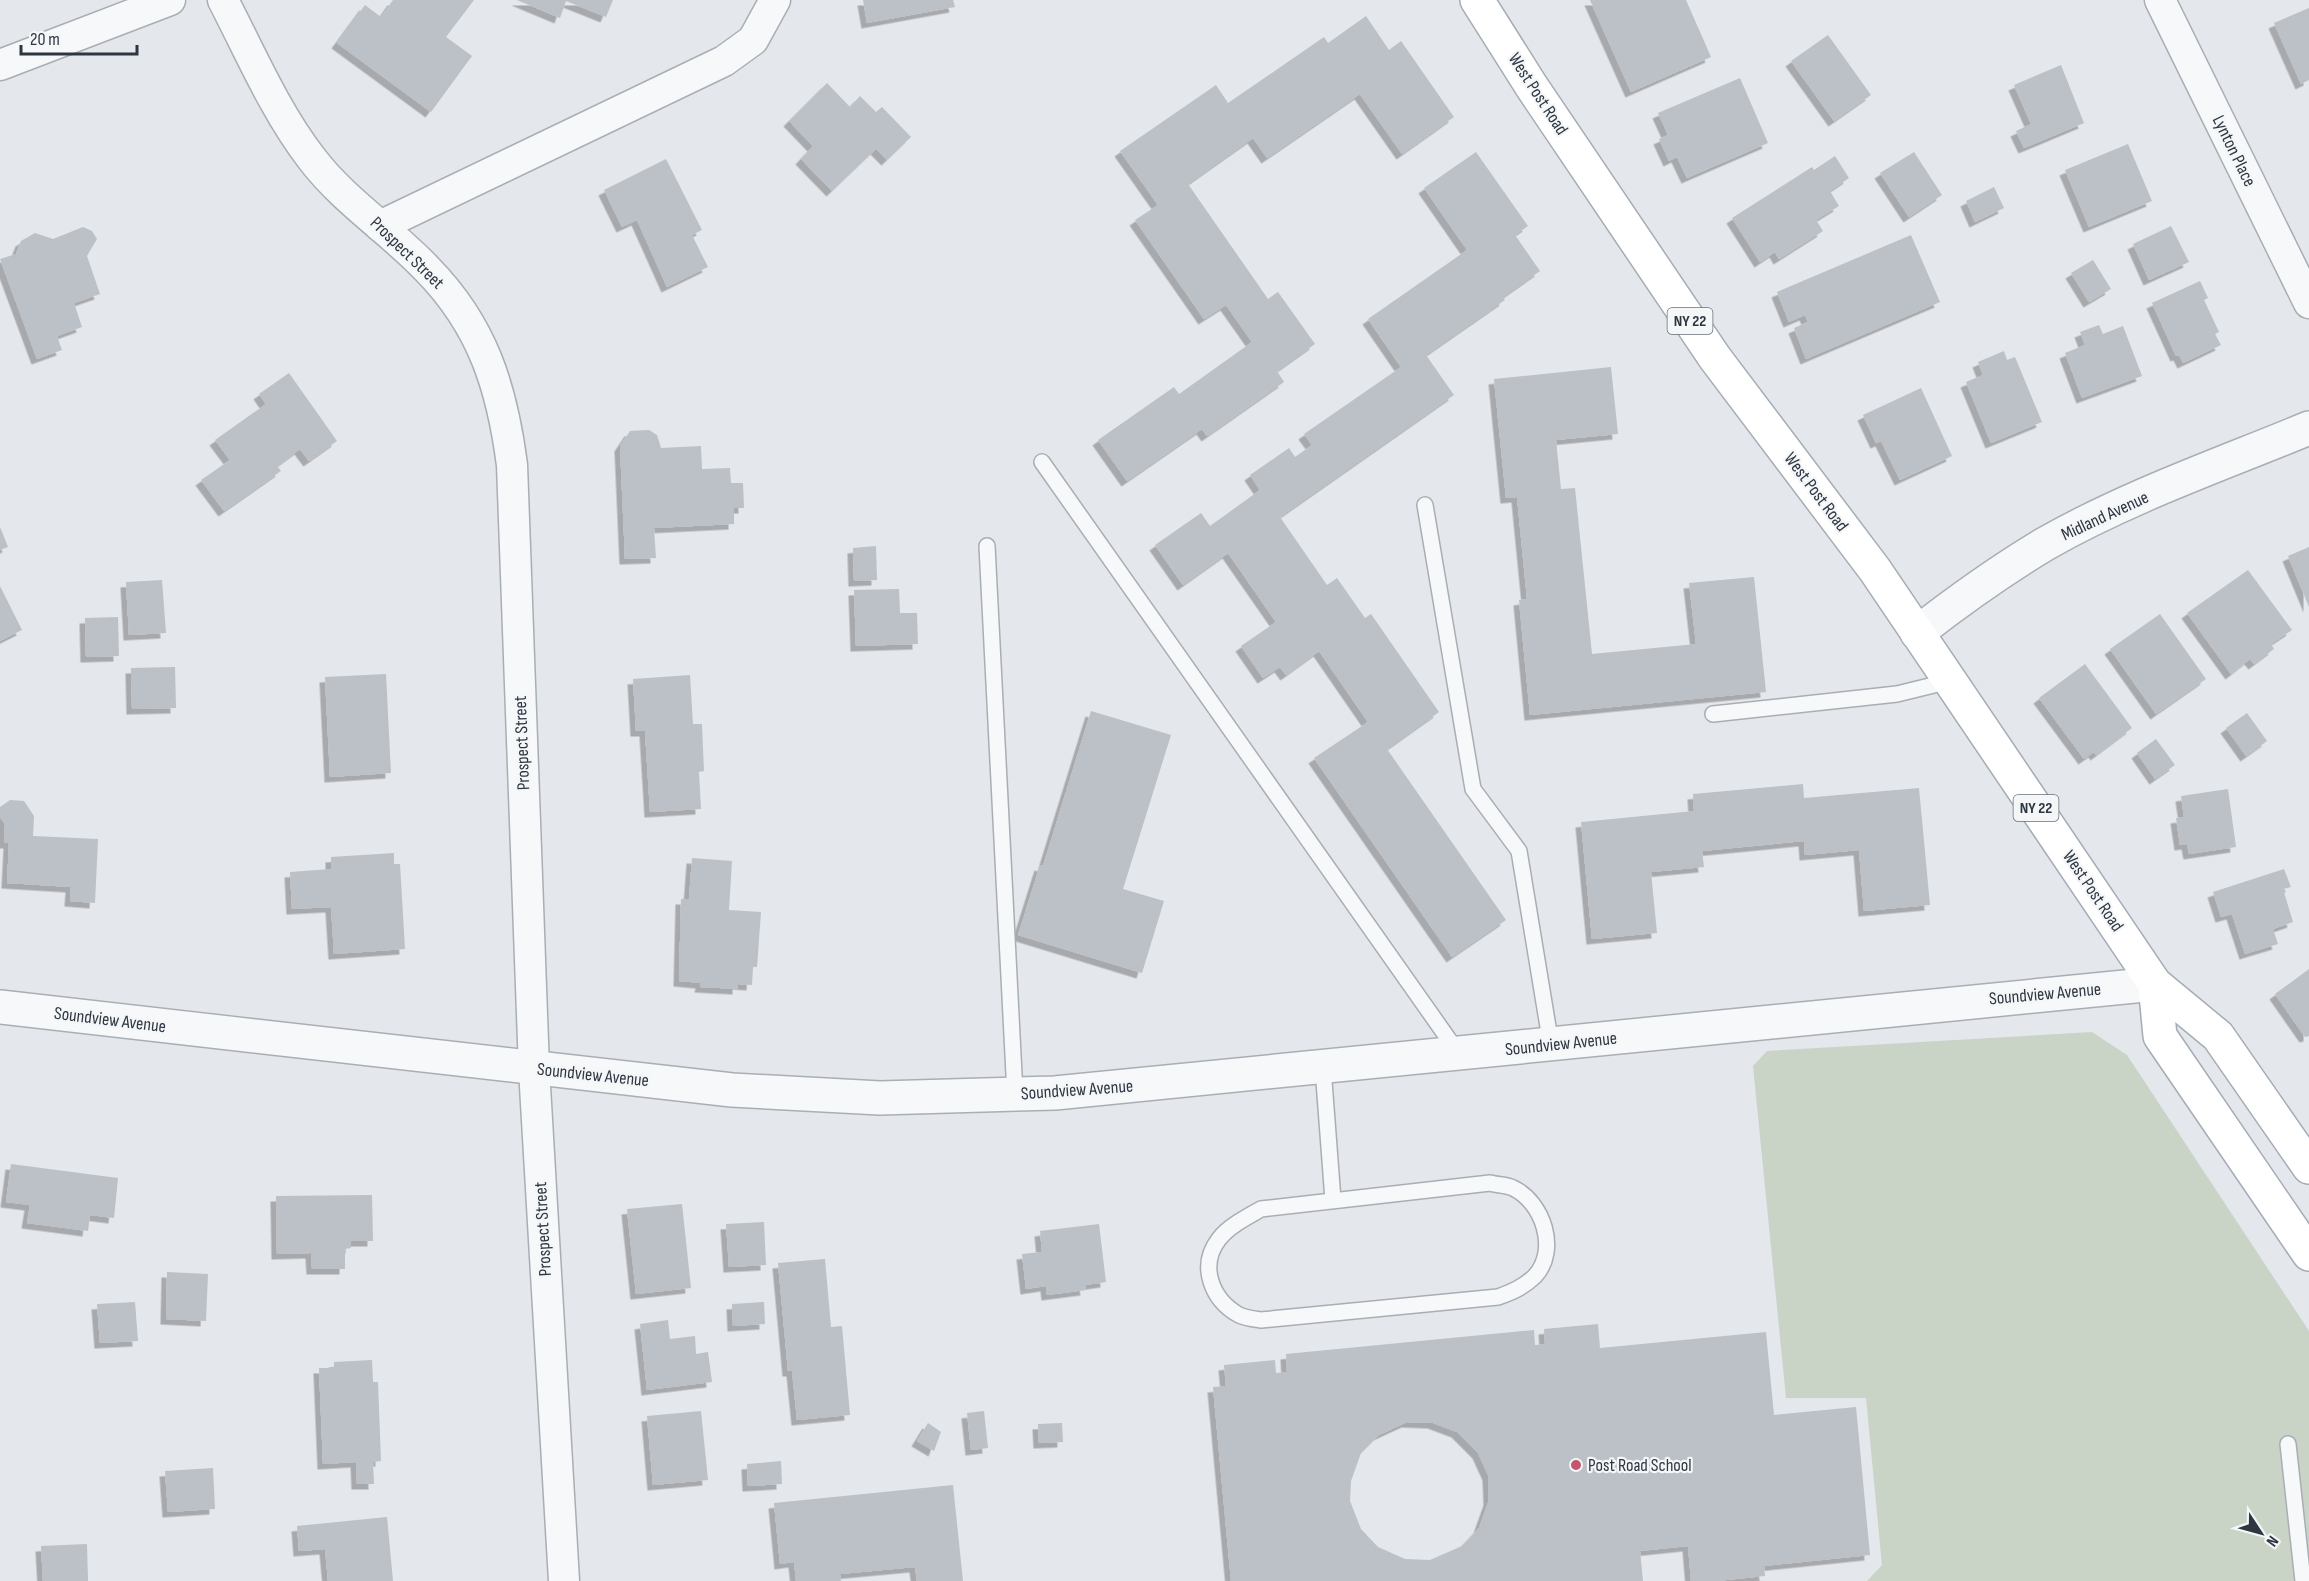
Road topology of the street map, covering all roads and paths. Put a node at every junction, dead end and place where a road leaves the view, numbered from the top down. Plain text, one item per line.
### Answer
1 (170, 0) edge
2 (224, 0) edge
3 (775, 0) edge
4 (1477, 0) edge
5 (2160, 0) edge
6 (0, 65) edge
7 (380, 226) junction
8 (2309, 303) edge
9 (2309, 428) edge
10 (1042, 462) dead end
11 (1425, 505) dead end
12 (987, 546) dead end
13 (1917, 633) junction
14 (1950, 681) junction
15 (1713, 714) dead end
16 (2155, 984) junction
17 (0, 1008) edge
18 (1551, 1045) junction
19 (1459, 1054) junction
20 (1323, 1068) junction
21 (534, 1069) junction
22 (1015, 1094) junction
23 (2309, 1167) edge
24 (1334, 1200) junction
25 (2309, 1254) edge
26 (2289, 1444) dead end
27 (564, 1581) edge
28 (2303, 1581) edge

1 - 6 street
2 - 7 street, Prospect Street
3 - 7 street
4 - 13 main road, West Post Road / NY 22
5 - 8 street, Lynton Place
7 - 21 street, Prospect Street
9 - 13 street, Midland Avenue
10 - 19 lane
11 - 18 lane
12 - 22 lane
13 - 14 main road, West Post Road / NY 22
14 - 15 lane
14 - 16 main road, West Post Road / NY 22
16 - 18 street, Soundview Avenue
16 - 23 main road, West Post Road / NY 22
16 - 25 main road, West Post Road / NY 22
17 - 21 street, Soundview Avenue
18 - 19 street, Soundview Avenue
19 - 20 street, Soundview Avenue
20 - 22 street, Soundview Avenue
20 - 24 lane
21 - 22 street, Soundview Avenue
21 - 27 street, Prospect Street
24 - 24 lane
26 - 28 lane

